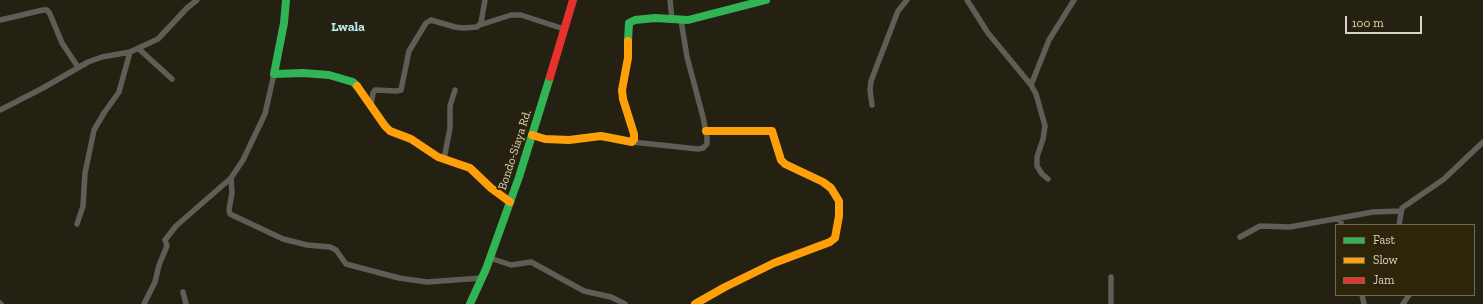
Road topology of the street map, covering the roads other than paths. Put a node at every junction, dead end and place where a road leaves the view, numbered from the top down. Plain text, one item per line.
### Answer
1 (197, 0) edge
2 (286, 0) edge
3 (485, 0) edge
4 (573, 0) edge
5 (670, 0) edge
6 (766, 0) edge
7 (907, 0) edge
8 (967, 0) edge
9 (1074, 0) edge
10 (672, 19) junction
11 (0, 20) edge
12 (681, 20) junction
13 (480, 25) junction
14 (564, 29) junction
15 (139, 49) junction
16 (130, 52) junction
17 (78, 67) junction
18 (274, 74) junction
19 (172, 79) dead end
20 (1031, 85) junction
21 (456, 90) dead end
22 (872, 105) dead end
23 (371, 106) junction
24 (0, 110) edge
25 (706, 131) junction
26 (532, 135) junction
27 (632, 142) junction
28 (1483, 142) edge
29 (444, 159) junction
30 (231, 178) junction
31 (1048, 178) dead end
32 (510, 202) junction
33 (1401, 211) junction
34 (1341, 218) junction
35 (77, 224) dead end
36 (1341, 224) edge
37 (1399, 224) edge
38 (1240, 237) dead end
39 (490, 258) junction
40 (1111, 277) dead end
41 (482, 278) junction
42 (183, 292) dead end
43 (144, 304) edge
44 (186, 304) edge
45 (470, 304) edge
46 (625, 304) edge
47 (695, 304) edge
48 (1112, 304) edge

1 - 15 street
2 - 18 main road
3 - 13 street
4 - 14 main road, Bondo-Siaya Rd.
5 - 10 street
6 - 12 main road
7 - 22 street
8 - 20 street
9 - 20 street
10 - 12 main road
10 - 27 main road
11 - 17 street
12 - 25 street
13 - 14 street
13 - 23 street
14 - 26 main road, Bondo-Siaya Rd.
15 - 16 street
15 - 19 street
16 - 17 street
16 - 35 street
17 - 24 street
18 - 23 main road
18 - 30 street
20 - 31 street
21 - 29 street
23 - 29 main road
25 - 27 street
25 - 47 main road
26 - 27 main road
26 - 32 main road, Bondo-Siaya Rd.
28 - 33 street
29 - 32 main road
30 - 41 street
30 - 43 street
32 - 39 main road, Bondo-Siaya Rd.
33 - 34 street
33 - 37 street
34 - 36 street
34 - 38 street
39 - 41 main road, Bondo-Siaya Rd.
39 - 46 street
40 - 48 street
41 - 45 main road, Bondo-Siaya Rd.
42 - 44 street

